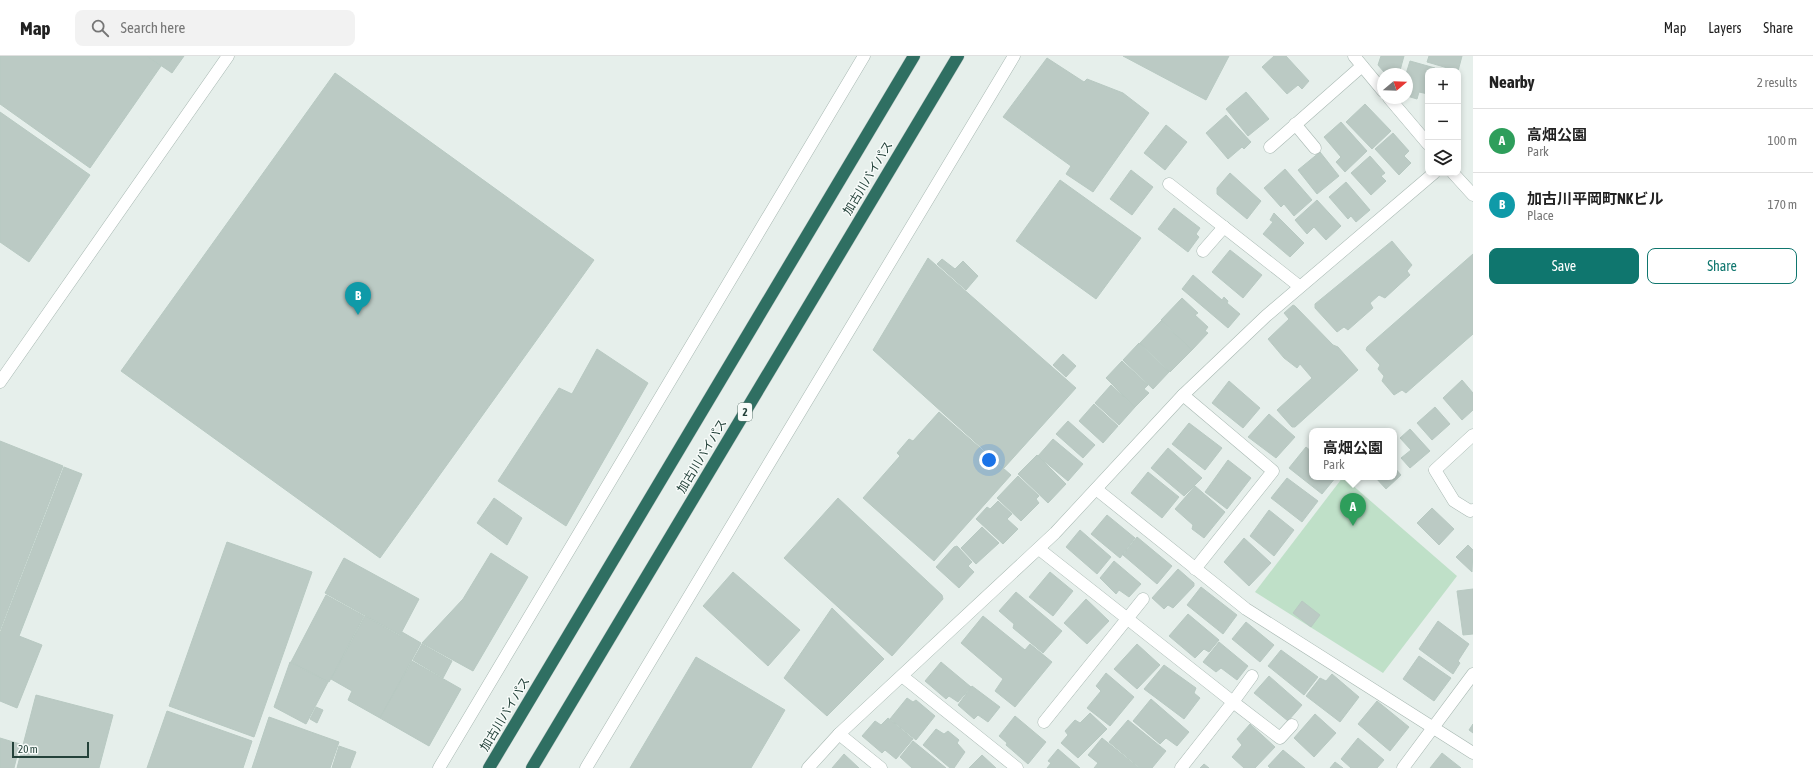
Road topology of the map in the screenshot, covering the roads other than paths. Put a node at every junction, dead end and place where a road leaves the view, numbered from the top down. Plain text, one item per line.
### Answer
1 (228, 56) edge
2 (864, 56) edge
3 (914, 56) edge
4 (958, 56) edge
5 (1014, 56) edge
6 (1354, 56) edge
7 (1362, 66) junction
8 (1377, 83) edge
9 (1394, 104) edge
10 (1295, 124) junction
11 (1425, 140) edge
12 (1270, 147) dead end
13 (1315, 148) dead end
14 (1430, 176) edge
15 (1456, 176) edge
16 (1168, 184) dead end
17 (1473, 195) edge
18 (1224, 227) junction
19 (1204, 251) dead end
20 (1299, 286) junction
21 (0, 382) edge
22 (1183, 395) junction
23 (1473, 435) edge
24 (1096, 489) junction
25 (1473, 510) edge
26 (1039, 549) junction
27 (1195, 569) junction
28 (1143, 599) dead end
29 (1128, 619) junction
30 (1473, 674) edge
31 (902, 676) junction
32 (1252, 676) dead end
33 (1233, 702) junction
34 (1044, 722) dead end
35 (1292, 725) dead end
36 (1433, 729) junction
37 (839, 734) junction
38 (1473, 753) edge
39 (886, 767) edge
40 (439, 768) edge
41 (489, 768) edge
42 (532, 768) edge
43 (586, 768) edge
44 (808, 768) edge
45 (1017, 768) edge
46 (1181, 768) edge
47 (1403, 768) edge

1 - 21 street
2 - 40 street
3 - 41 highway, 加古川バイパス
4 - 42 highway, 加古川バイパス / 2
5 - 43 street
6 - 7 street
7 - 8 street
7 - 10 street
9 - 11 street
10 - 12 street
10 - 13 street
14 - 20 street
15 - 17 street
16 - 18 street
18 - 19 street
18 - 20 street
20 - 22 street
22 - 24 street
22 - 27 street
23 - 25 street
24 - 26 street
24 - 27 street
26 - 29 street
26 - 31 street
27 - 36 street
28 - 29 street
29 - 33 street
29 - 34 street
30 - 36 street
31 - 37 street
31 - 45 street
32 - 33 street
33 - 35 street
33 - 46 street
36 - 38 street
36 - 47 street
37 - 39 street
37 - 44 street

